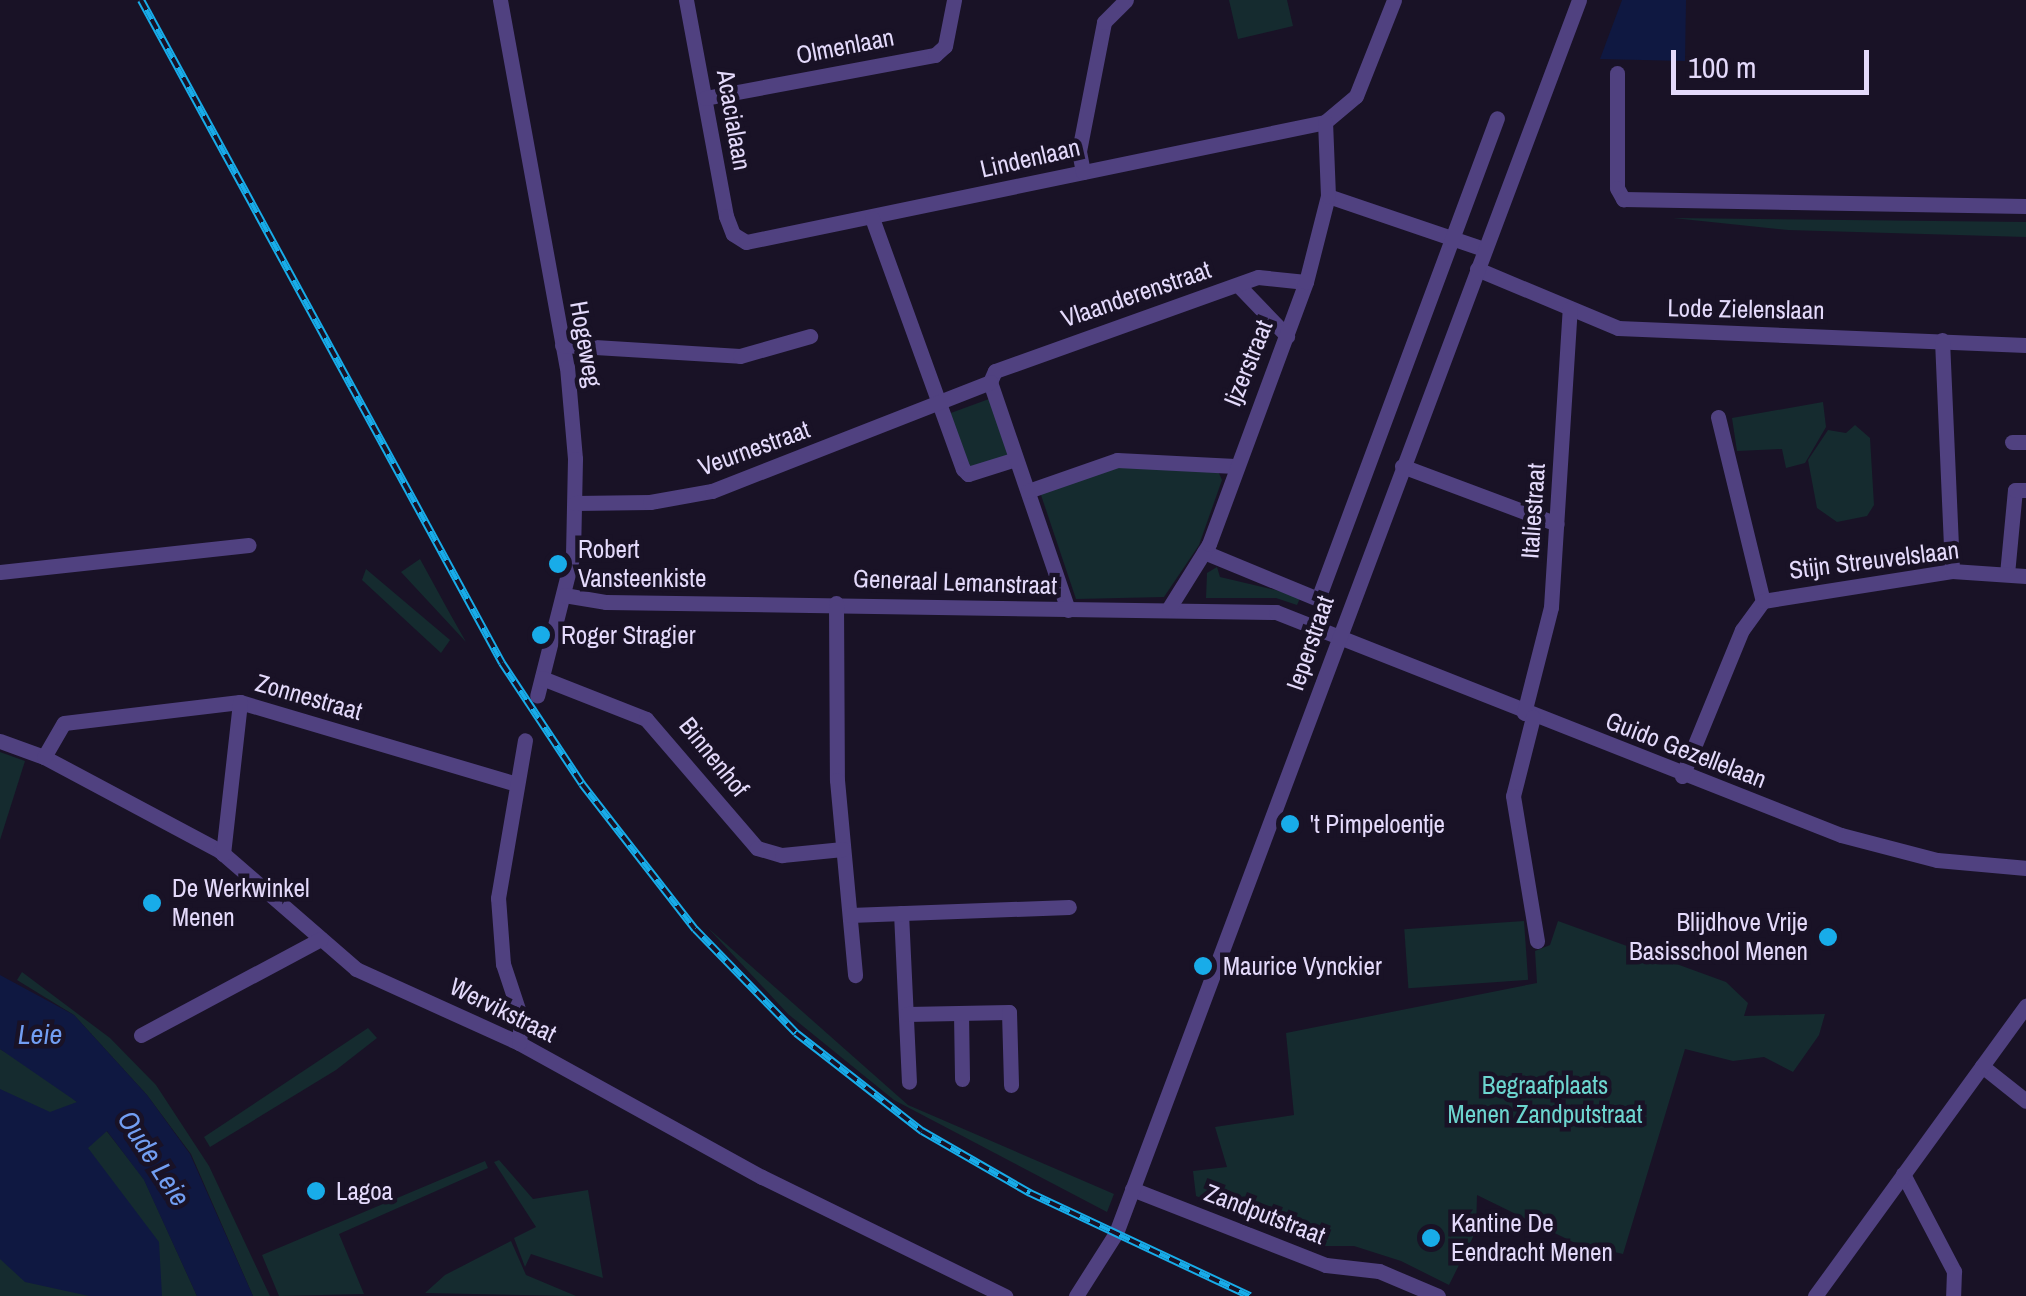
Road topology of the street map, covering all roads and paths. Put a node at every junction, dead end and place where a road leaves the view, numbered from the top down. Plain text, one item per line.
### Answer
1 (500, 0) edge
2 (686, 0) edge
3 (954, 0) edge
4 (1126, 0) edge
5 (1394, 0) edge
6 (1579, 0) edge
7 (1617, 73) dead end
8 (705, 98) junction
9 (1497, 118) dead end
10 (1325, 122) junction
11 (1083, 172) junction
12 (1328, 196) junction
13 (2026, 206) edge
14 (872, 218) junction
15 (1454, 237) junction
16 (746, 242) joint
17 (1484, 249) junction
18 (1477, 269) junction
19 (1306, 282) junction
20 (1238, 285) junction
21 (1570, 309) junction
22 (810, 336) dead end
23 (1287, 336) junction
24 (1942, 340) junction
25 (562, 345) junction
26 (2026, 346) edge
27 (990, 382) junction
28 (942, 406) junction
29 (1718, 418) dead end
30 (1016, 459) junction
31 (1235, 466) junction
32 (1402, 466) junction
33 (2026, 490) edge
34 (1028, 491) junction
35 (575, 503) junction
36 (1557, 524) junction
37 (249, 545) dead end
38 (1204, 552) junction
39 (1952, 571) junction
40 (0, 572) edge
41 (2007, 574) junction
42 (2026, 576) edge
43 (564, 595) junction
44 (1762, 601) junction
45 (836, 604) junction
46 (1169, 608) junction
47 (1068, 610) junction
48 (1340, 638) junction
49 (542, 678) junction
50 (537, 696) dead end
51 (240, 702) junction
52 (1529, 715) junction
53 (525, 740) dead end
54 (0, 741) edge
55 (44, 756) junction
56 (1682, 776) junction
57 (516, 784) junction
58 (843, 849) junction
59 (223, 854) junction
60 (2026, 868) edge
61 (1069, 907) dead end
62 (901, 913) junction
63 (850, 915) junction
64 (321, 939) junction
65 (1537, 941) dead end
66 (855, 976) dead end
67 (511, 995) junction
68 (2026, 1006) edge
69 (907, 1014) junction
70 (961, 1014) junction
71 (498, 1033) junction
72 (141, 1035) dead end
73 (519, 1043) junction
74 (1982, 1066) junction
75 (962, 1079) dead end
76 (909, 1082) dead end
77 (1010, 1085) dead end
78 (2026, 1100) edge
79 (1904, 1174) junction
80 (1132, 1189) junction
81 (1092, 1277) junction
82 (1004, 1296) edge
83 (1076, 1296) edge
84 (1096, 1296) edge
85 (1438, 1296) edge
86 (1815, 1296) edge
87 (1953, 1296) edge

1 - 25 street, Hogeweg
2 - 8 street, Acacialaan
3 - 8 street, Olmenlaan
4 - 11 street
5 - 10 street
6 - 17 street, Ieperstraat
7 - 13 street
8 - 16 street, Acacialaan
9 - 15 street, Ieperstraat
10 - 11 street, Lindenlaan
10 - 12 street, Ijzerstraat
11 - 14 street, Lindenlaan
12 - 15 street
12 - 19 street, Ijzerstraat
14 - 16 street, Lindenlaan
14 - 28 street
15 - 17 street
15 - 38 street, Ieperstraat
17 - 18 street, Ieperstraat
18 - 21 street, Lode Zielenslaan
18 - 32 street, Ieperstraat
19 - 20 street, Vlaanderenstraat
19 - 23 street, Ijzerstraat
20 - 23 street
20 - 27 street, Vlaanderenstraat
21 - 24 street, Lode Zielenslaan
21 - 36 street, Italiestraat
22 - 25 street
23 - 31 street, Ijzerstraat
24 - 26 street, Lode Zielenslaan
24 - 39 street
25 - 35 street, Hogeweg
27 - 28 street, Vlaanderenstraat
27 - 30 street
28 - 30 street
28 - 35 street, Veurnestraat
29 - 44 street
30 - 34 street
31 - 34 street
31 - 38 street, Ijzerstraat
32 - 36 street
32 - 48 street, Ieperstraat
33 - 41 street
34 - 47 street
35 - 43 street, Hogeweg
36 - 52 street, Italiestraat
37 - 40 street
38 - 46 street, Ijzerstraat
39 - 41 street, Stijn Streuvelslaan
39 - 44 street, Stijn Streuvelslaan
41 - 42 street, Stijn Streuvelslaan
43 - 45 street, Generaal Lemanstraat
43 - 49 street, Hogeweg
44 - 56 street, Stijn Streuvelslaan
45 - 47 street, Generaal Lemanstraat
45 - 58 street
46 - 47 street, Generaal Lemanstraat
46 - 48 street, Generaal Lemanstraat
48 - 52 street, Guido Gezellelaan
48 - 80 street, Ieperstraat
49 - 50 street, Hogeweg
49 - 58 street, Binnenhof
51 - 55 street, Zonnestraat
51 - 57 street, Zonnestraat
51 - 59 street
52 - 56 street, Guido Gezellelaan
52 - 65 street, Italiestraat
53 - 57 street
54 - 55 street, Wervikstraat
55 - 59 street, Wervikstraat
56 - 60 street, Guido Gezellelaan
57 - 67 street
58 - 63 street
59 - 64 street, Wervikstraat
61 - 62 street
62 - 63 street
62 - 69 street
63 - 66 street
64 - 71 street, Wervikstraat
64 - 72 street
67 - 71 street
67 - 73 street
68 - 74 street
69 - 70 street
69 - 76 street
70 - 75 street
70 - 77 street
71 - 73 street, Wervikstraat
73 - 82 street, Wervikstraat
74 - 78 street
74 - 79 street
79 - 86 street
79 - 87 street
80 - 81 street, Ieperstraat
80 - 85 street, Zandputstraat
81 - 83 street, Ieperstraat
81 - 84 street

